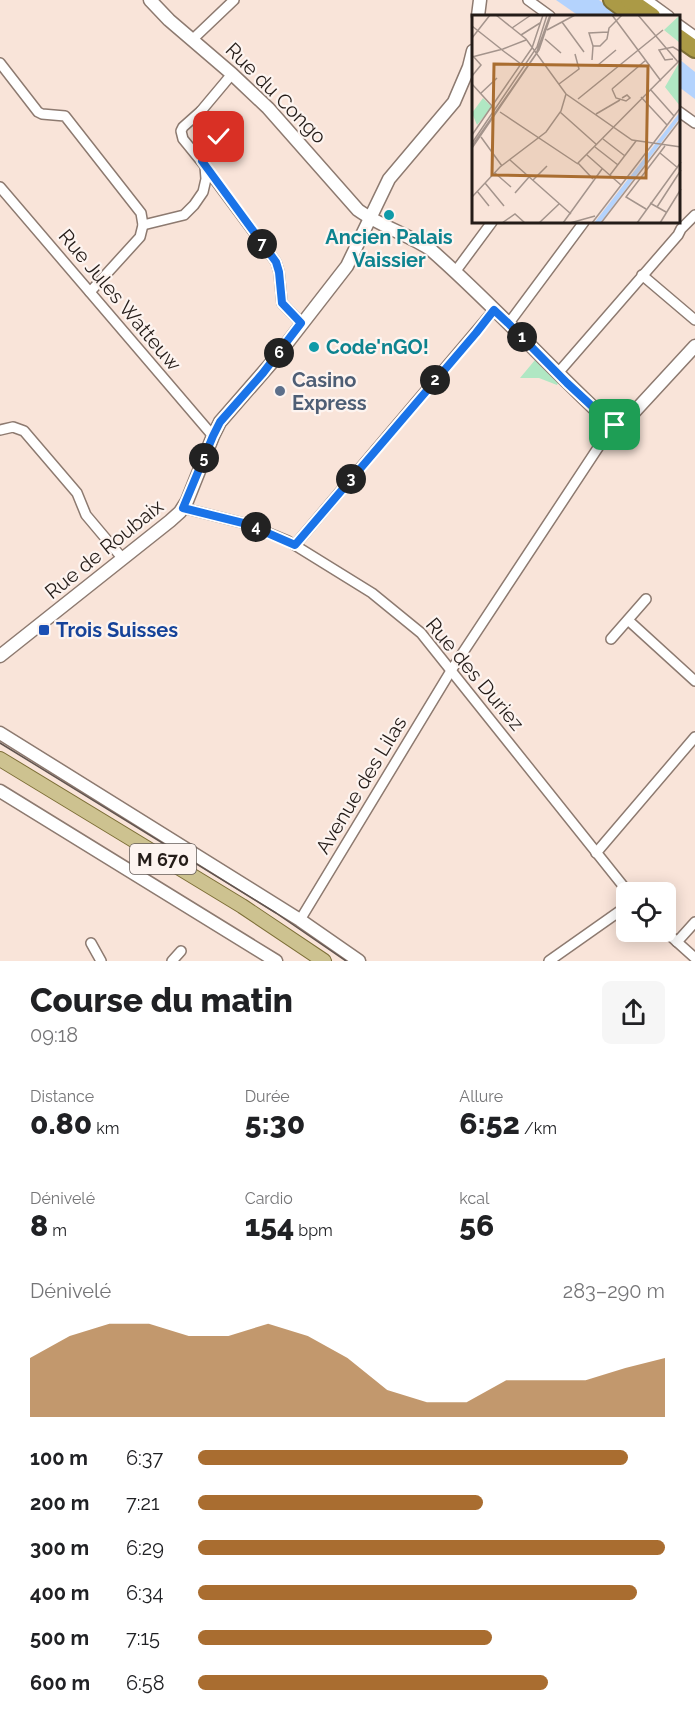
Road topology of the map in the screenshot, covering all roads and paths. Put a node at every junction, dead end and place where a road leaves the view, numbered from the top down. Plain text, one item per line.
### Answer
1 (150, 0) edge
2 (234, 0) edge
3 (480, 0) edge
4 (528, 0) edge
5 (612, 0) edge
6 (629, 0) edge
7 (646, 0) edge
8 (478, 15) edge
9 (549, 15) edge
10 (633, 15) edge
11 (651, 15) edge
12 (668, 15) edge
13 (680, 25) edge
14 (695, 36) edge
15 (680, 38) edge
16 (192, 40) junction
17 (695, 49) edge
18 (680, 51) edge
19 (695, 62) edge
20 (0, 63) edge
21 (471, 69) edge
22 (232, 74) junction
23 (201, 111) junction
24 (680, 112) edge
25 (695, 123) edge
26 (203, 163) junction
27 (0, 187) edge
28 (695, 215) edge
29 (370, 218) junction
30 (491, 224) edge
31 (582, 224) edge
32 (143, 225) junction
33 (678, 226) edge
34 (455, 273) junction
35 (642, 275) junction
36 (90, 292) junction
37 (494, 310) junction
38 (695, 320) edge
39 (301, 323) junction
40 (508, 323) junction
41 (695, 346) edge
42 (558, 373) junction
43 (613, 425) junction
44 (0, 430) edge
45 (213, 436) junction
46 (183, 508) junction
47 (295, 545) junction
48 (123, 559) junction
49 (646, 599) dead end
50 (628, 620) junction
51 (611, 639) dead end
52 (0, 656) edge
53 (452, 669) junction
54 (695, 681) edge
55 (0, 733) edge
56 (695, 737) edge
57 (0, 759) edge
58 (0, 768) edge
59 (1, 792) edge
60 (596, 854) junction
61 (620, 882) edge
62 (616, 914) edge
63 (300, 920) junction
64 (695, 922) edge
65 (677, 942) joint
66 (91, 943) dead end
67 (181, 951) dead end
68 (695, 958) edge
69 (272, 960) edge
70 (101, 961) edge
71 (172, 961) edge
72 (309, 961) edge
73 (324, 961) edge
74 (359, 961) edge
75 (549, 961) edge

1 - 16 street, Rue du Congo
2 - 16 street
3 - 8 street
4 - 9 street
5 - 10 highway
6 - 11 highway
7 - 12 street
13 - 14 street
15 - 17 highway
16 - 22 street, Rue du Congo
18 - 19 highway
20 - 32 street
21 - 29 street, Rue de Roubaix
22 - 23 street
22 - 29 street, Rue du Congo
23 - 26 street
23 - 26 street
24 - 25 street
26 - 32 street
26 - 39 street
27 - 36 street, Rue Jules Watteuw
28 - 33 street
29 - 34 street, Rue du Congo
29 - 39 street, Rue de Roubaix
30 - 34 street
31 - 40 street
32 - 36 street
33 - 35 street
34 - 37 street, Rue du Congo
35 - 38 street
35 - 42 street
36 - 45 street, Rue Jules Watteuw
37 - 40 street, Rue du Congo
37 - 47 street
39 - 45 street, Rue de Roubaix
40 - 42 street, Rue du Congo
41 - 43 street
42 - 43 street, Rue du Congo
43 - 53 street, Avenue des Lilas
44 - 48 street
45 - 46 street, Rue de Roubaix
46 - 47 street, Rue des Duriez
46 - 48 street, Rue de Roubaix
47 - 53 street, Rue des Duriez
48 - 52 street, Rue de Roubaix
49 - 50 street
50 - 51 street
50 - 54 street
53 - 60 street, Rue des Duriez
53 - 63 street, Avenue des Lilas
55 - 63 street
56 - 60 street
57 - 73 main road, M 670
58 - 72 main road, M 670
59 - 69 street
60 - 61 street, Rue des Duriez
62 - 75 street
63 - 74 street
64 - 65 street
65 - 68 street
66 - 70 street
67 - 71 street

